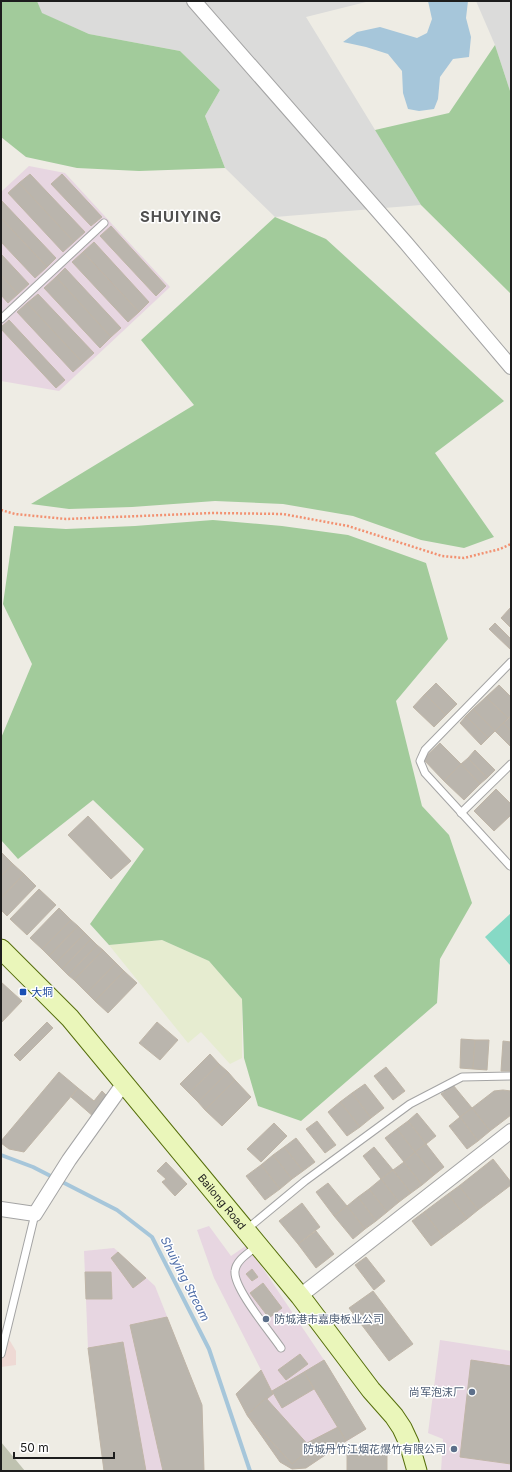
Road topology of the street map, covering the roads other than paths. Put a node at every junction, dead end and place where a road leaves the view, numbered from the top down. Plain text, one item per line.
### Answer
1 (194, 1) edge
2 (104, 223) dead end
3 (1, 319) edge
4 (511, 367) edge
5 (511, 662) edge
6 (511, 764) edge
7 (461, 813) junction
8 (511, 865) edge
9 (1, 949) edge
10 (511, 1076) edge
11 (124, 1083) junction
12 (511, 1131) edge
13 (1, 1209) edge
14 (35, 1214) junction
15 (246, 1230) junction
16 (259, 1245) junction
17 (300, 1296) junction
18 (281, 1348) dead end
19 (1, 1354) edge
20 (417, 1471) edge

1 - 4 street
2 - 3 lane
5 - 7 lane
6 - 7 lane
7 - 8 lane
9 - 11 street, Bailong Road
10 - 15 lane
11 - 14 street
11 - 15 street, Bailong Road
12 - 17 street
13 - 14 street
14 - 19 lane
15 - 16 street, Bailong Road
16 - 17 street, Bailong Road
16 - 18 lane
17 - 20 street, Bailong Road

